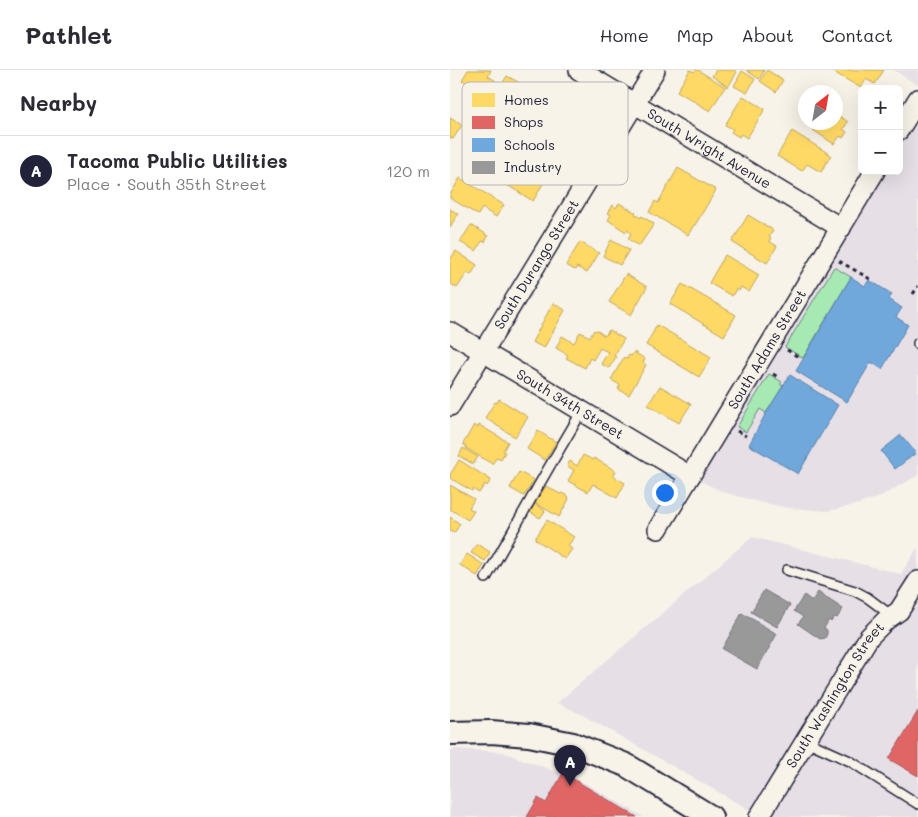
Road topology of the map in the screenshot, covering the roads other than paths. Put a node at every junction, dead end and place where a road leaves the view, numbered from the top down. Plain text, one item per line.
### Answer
1 (579, 70) edge
2 (655, 70) edge
3 (599, 82) edge
4 (628, 100) edge
5 (917, 103) edge
6 (635, 104) junction
7 (628, 115) edge
8 (903, 124) edge
9 (873, 175) edge
10 (585, 185) edge
11 (841, 228) junction
12 (450, 332) edge
13 (483, 352) junction
14 (450, 406) edge
15 (582, 411) junction
16 (690, 476) junction
17 (658, 528) dead end
18 (787, 570) dead end
19 (486, 578) dead end
20 (918, 580) edge
21 (895, 613) junction
22 (918, 613) edge
23 (450, 733) edge
24 (806, 741) junction
25 (918, 804) edge
26 (711, 817) edge
27 (760, 817) edge

1 - 3 street, South Wright Avenue
2 - 6 street, South Durango Street
4 - 6 street, South Wright Avenue
5 - 8 street
6 - 7 street, South Durango Street
6 - 11 street, South Wright Avenue
9 - 11 street, South Adams Street
10 - 13 street, South Durango Street
11 - 16 street, South Adams Street
12 - 13 street, South 34th Street
13 - 14 street, South Durango Street
13 - 15 street, South 34th Street
15 - 16 street, South 34th Street
15 - 19 lane
16 - 17 street, South Adams Street
18 - 21 lane
20 - 21 street, South Washington Street
21 - 22 street
21 - 24 street, South Washington Street
23 - 26 street
24 - 25 lane
24 - 27 street, South Washington Street

